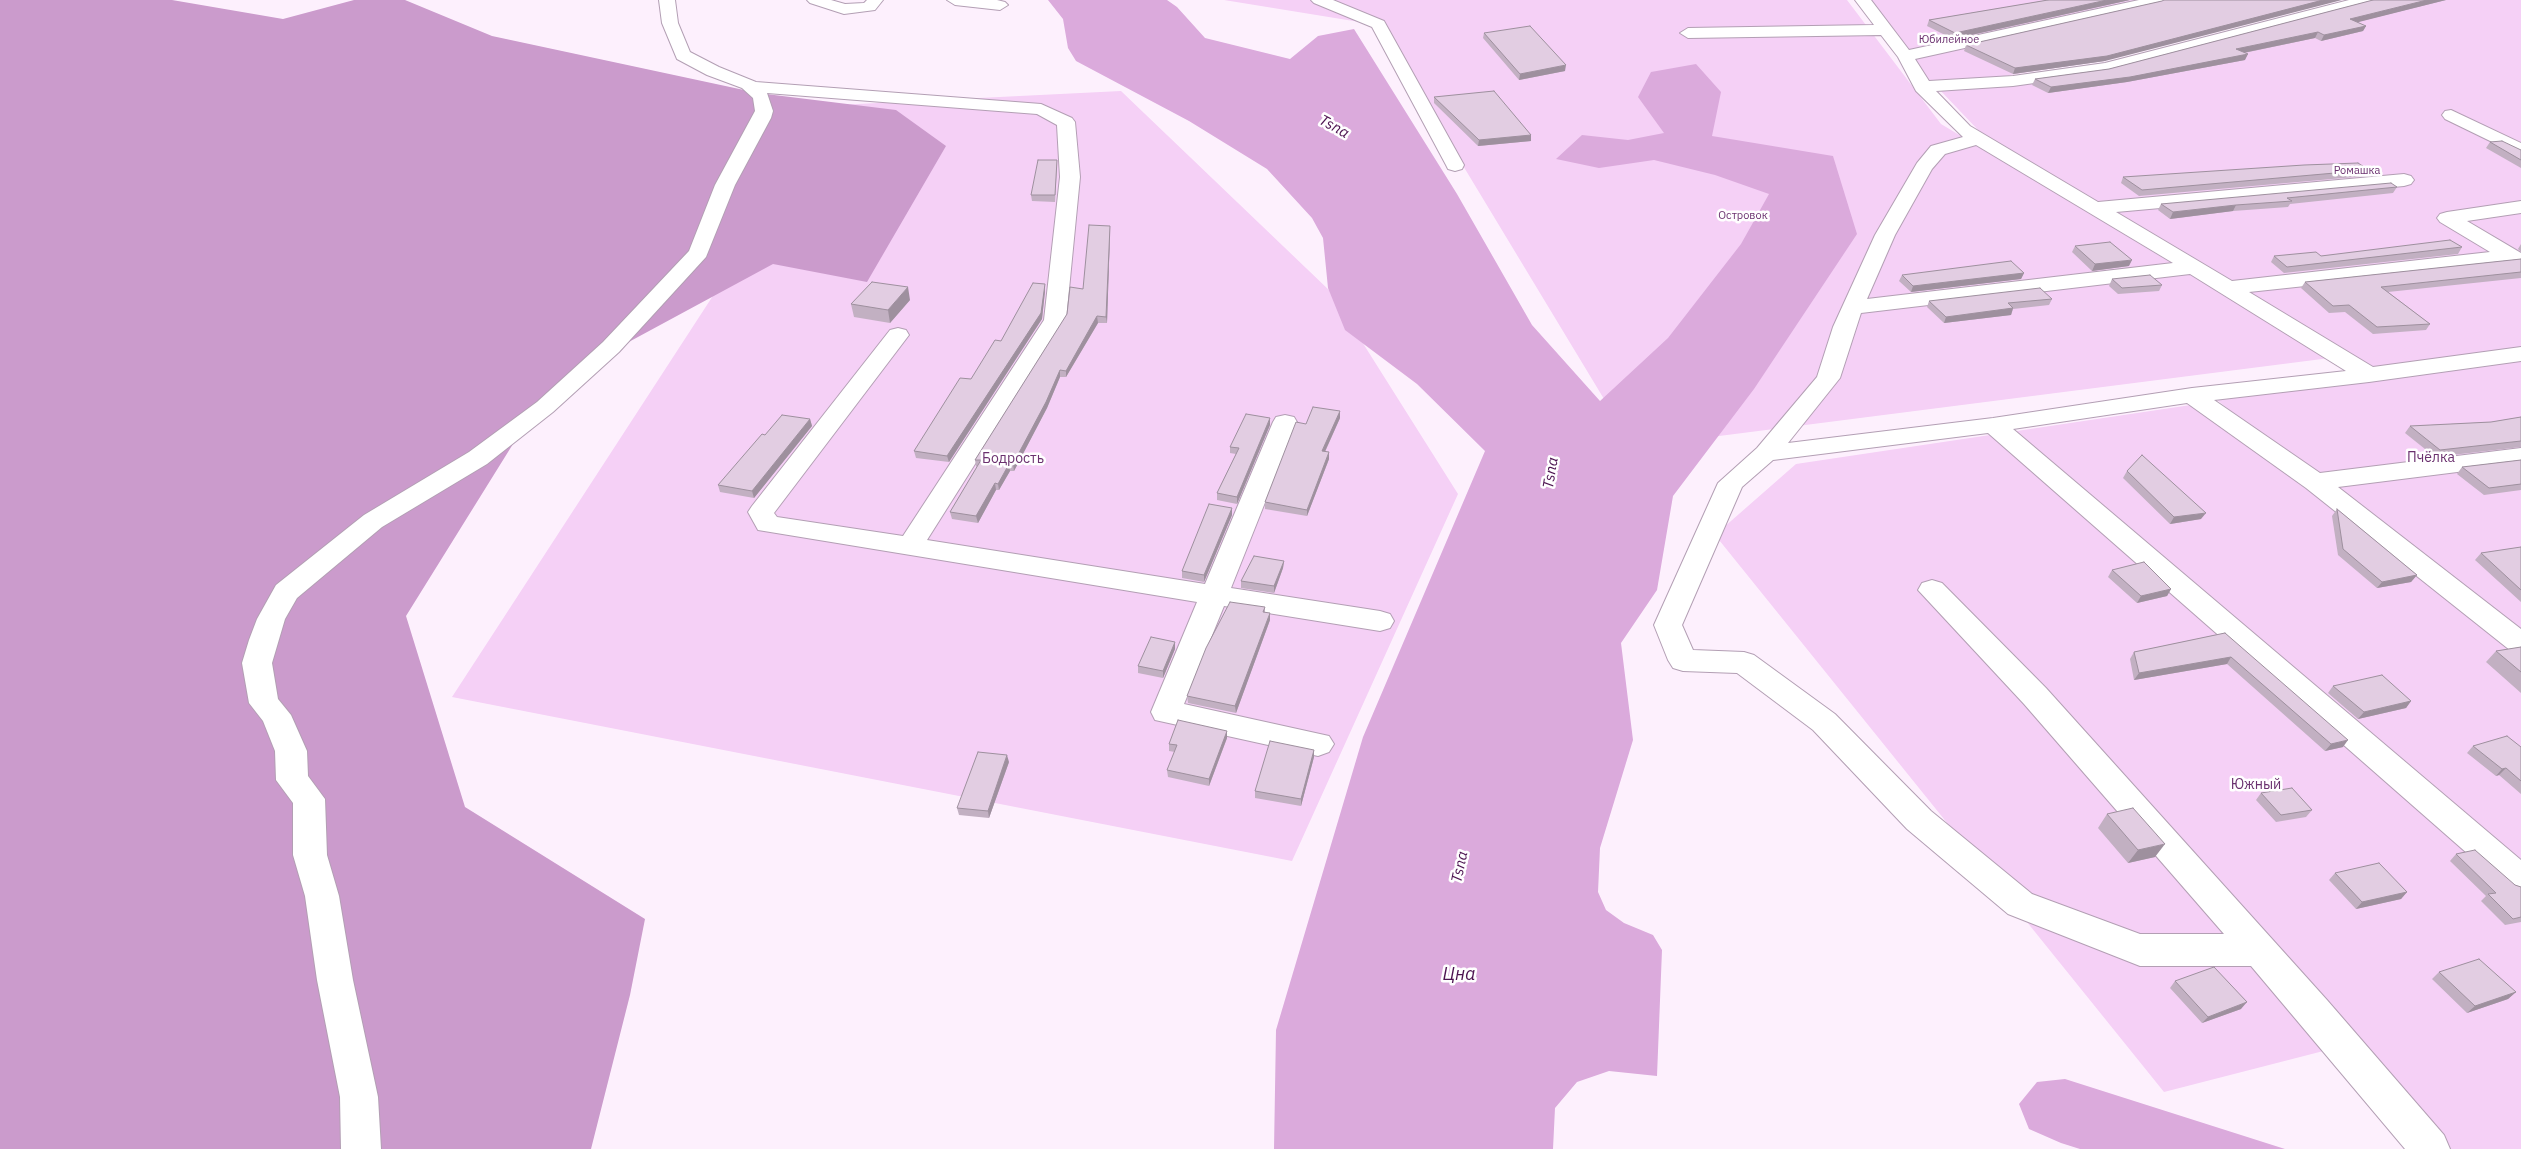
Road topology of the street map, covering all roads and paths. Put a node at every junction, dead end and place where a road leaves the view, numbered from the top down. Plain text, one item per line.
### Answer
1 (667, 0) edge
2 (815, 0) edge
3 (875, 0) edge
4 (955, 0) edge
5 (1319, 0) edge
6 (1863, 0) edge
7 (2158, 0) edge
8 (2367, 0) edge
9 (1000, 5) dead end
10 (1886, 30) junction
11 (1688, 33) dead end
12 (1904, 56) junction
13 (751, 87) junction
14 (1922, 87) junction
15 (2451, 115) dead end
16 (1978, 139) junction
17 (2521, 150) edge
18 (1454, 165) dead end
19 (2404, 180) dead end
20 (2521, 207) edge
21 (2095, 208) junction
22 (2516, 258) edge
23 (2194, 267) junction
24 (2227, 288) junction
25 (1853, 307) junction
26 (898, 335) dead end
27 (2521, 354) edge
28 (2369, 375) junction
29 (2192, 395) junction
30 (1285, 422) dead end
31 (1993, 425) junction
32 (1766, 453) junction
33 (2521, 456) edge
34 (2315, 482) junction
35 (910, 546) junction
36 (1932, 590) dead end
37 (1212, 594) junction
38 (1380, 621) dead end
39 (2521, 644) edge
40 (1318, 744) dead end
41 (2521, 880) edge
42 (2259, 950) junction
43 (361, 1149) edge
44 (2430, 1149) edge

1 - 13 street
2 - 3 street
4 - 9 street
5 - 18 street
6 - 10 street
7 - 12 street
8 - 14 street
10 - 11 street
10 - 12 street
12 - 14 street
13 - 35 street
13 - 43 street
14 - 16 street
15 - 17 street
16 - 21 street
16 - 25 street
19 - 21 street
20 - 22 street
21 - 23 street
22 - 24 street
23 - 24 street
23 - 25 street
24 - 28 street
25 - 32 street
26 - 35 street
27 - 28 street
28 - 29 street
29 - 31 street
29 - 34 street
30 - 37 street
31 - 32 street
31 - 41 street
32 - 42 street
33 - 34 street
34 - 39 street
35 - 37 street
36 - 42 street
37 - 38 street
37 - 40 street
42 - 44 street

